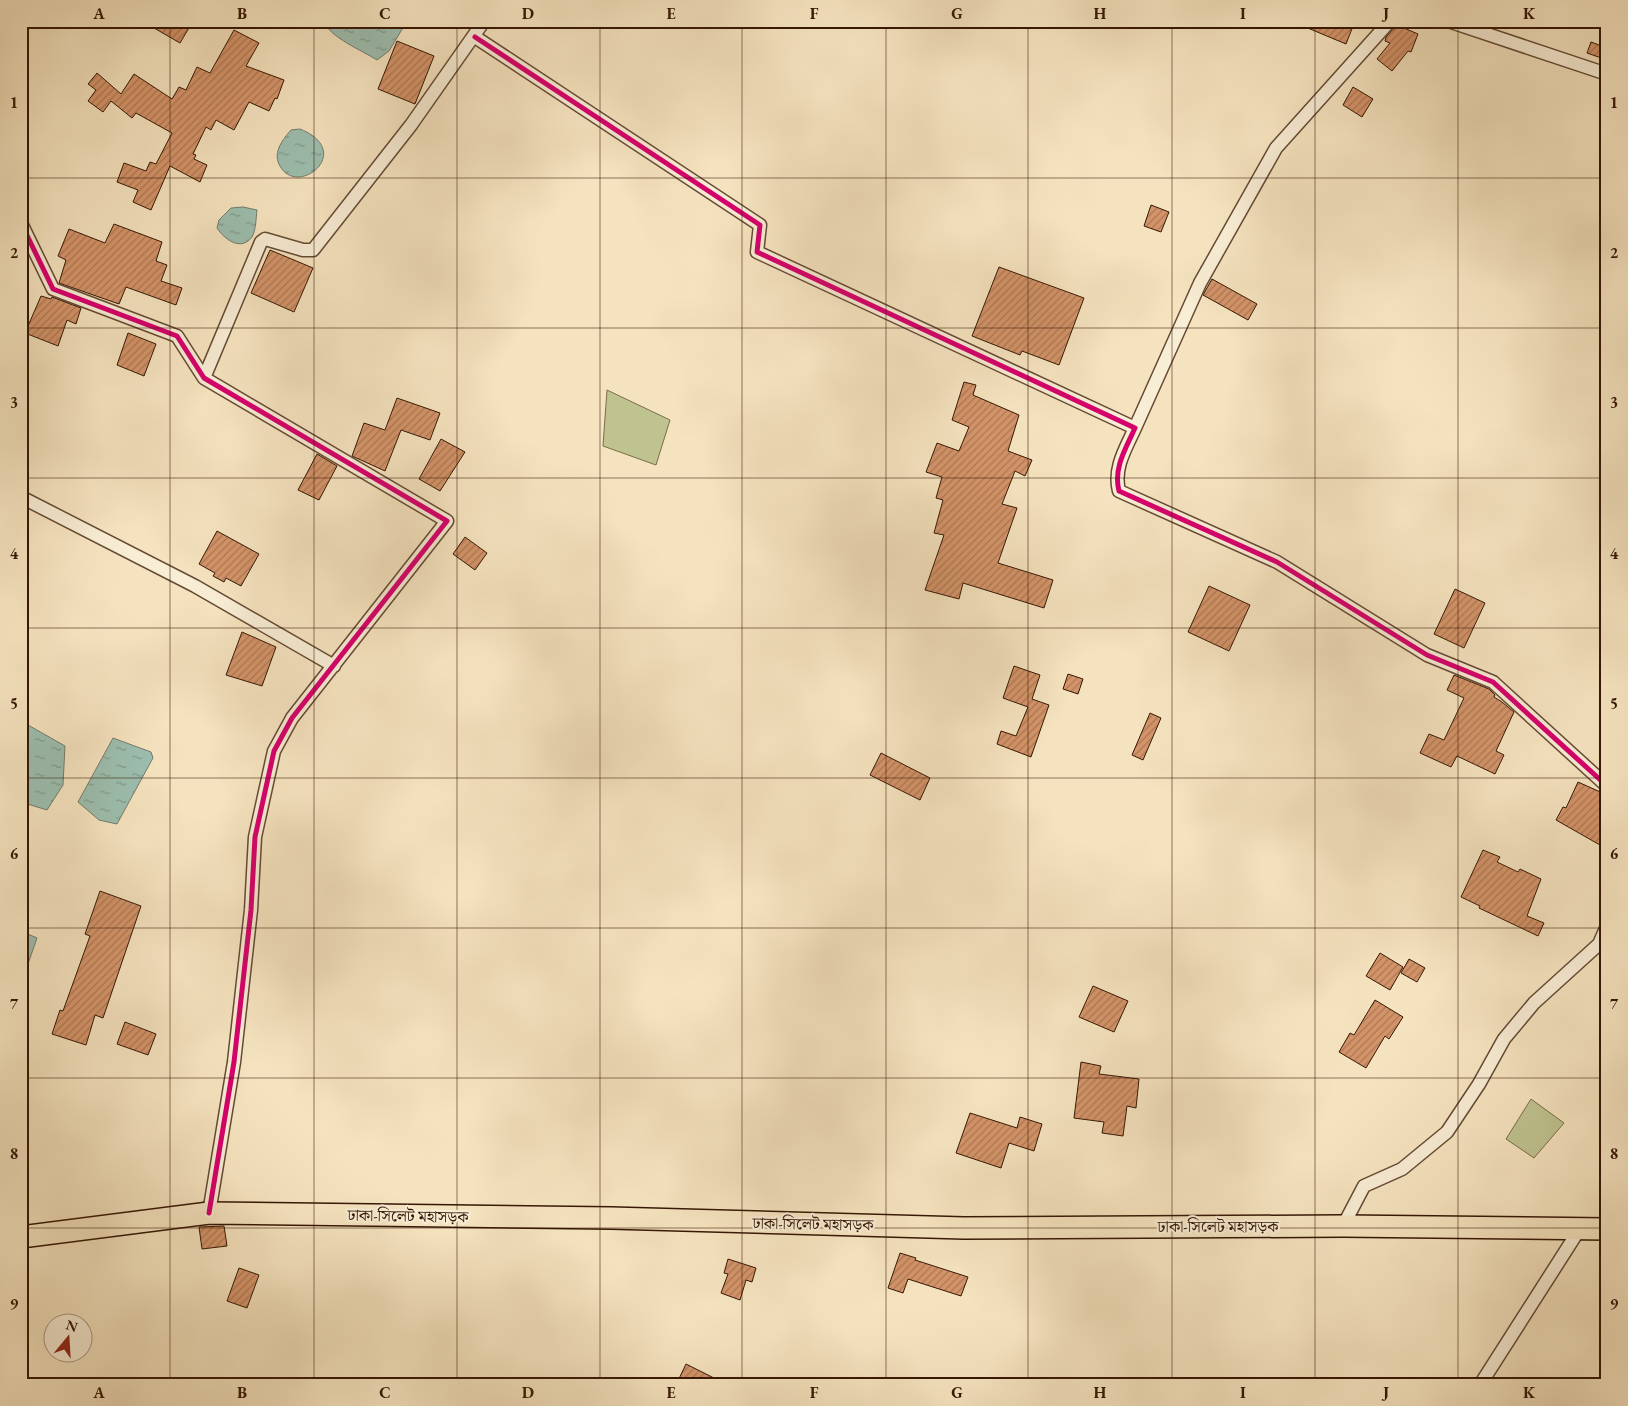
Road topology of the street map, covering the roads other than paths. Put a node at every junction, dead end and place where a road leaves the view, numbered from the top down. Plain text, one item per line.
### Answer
1 (484, 21) edge
2 (1390, 21) edge
3 (1448, 21) edge
4 (475, 37) junction
5 (1607, 74) edge
6 (21, 223) edge
7 (204, 378) junction
8 (1135, 428) junction
9 (21, 496) edge
10 (334, 666) junction
11 (1607, 786) edge
12 (1607, 926) edge
13 (1603, 946) edge
14 (209, 1214) junction
15 (1343, 1226) junction
16 (1607, 1229) edge
17 (1579, 1230) junction
18 (21, 1237) edge
19 (1480, 1385) edge

1 - 4 street
2 - 8 street
3 - 5 street
4 - 7 street
4 - 8 street
6 - 7 street
7 - 10 street
8 - 11 street
9 - 10 street
10 - 14 street
12 - 13 street
13 - 15 street
14 - 15 highway, ঢাকা-সিলেট মহাসড়ক
14 - 18 highway, ঢাকা-সিলেট মহাসড়ক
15 - 17 highway, ঢাকা-সিলেট মহাসড়ক
16 - 17 highway, ঢাকা-সিলেট মহাসড়ক
17 - 19 street

